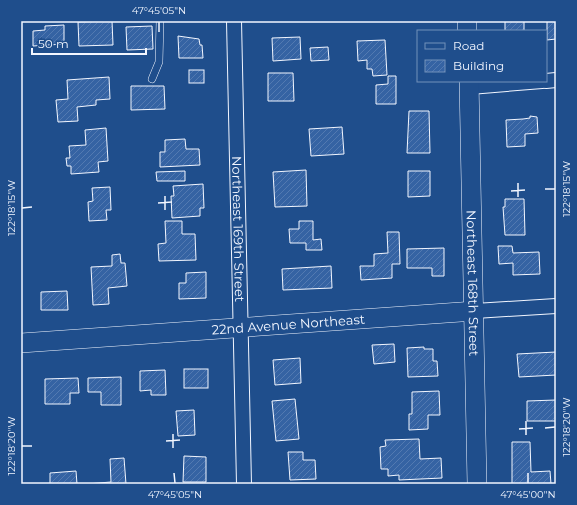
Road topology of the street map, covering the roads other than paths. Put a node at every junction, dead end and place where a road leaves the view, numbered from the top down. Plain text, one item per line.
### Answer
1 (160, 21) edge
2 (234, 21) edge
3 (152, 78) dead end
4 (518, 82) edge
5 (470, 84) edge
6 (556, 306) edge
7 (474, 311) junction
8 (240, 327) junction
9 (21, 343) edge
10 (244, 484) edge
11 (477, 484) edge

1 - 3 lane
2 - 8 street, Northeast 169th Street
4 - 5 street
5 - 7 street, Northeast 168th Street
6 - 7 street, 22nd Avenue Northeast
7 - 8 street, 22nd Avenue Northeast
7 - 11 street, Northeast 168th Street
8 - 9 street, 22nd Avenue Northeast
8 - 10 street, Northeast 169th Street

